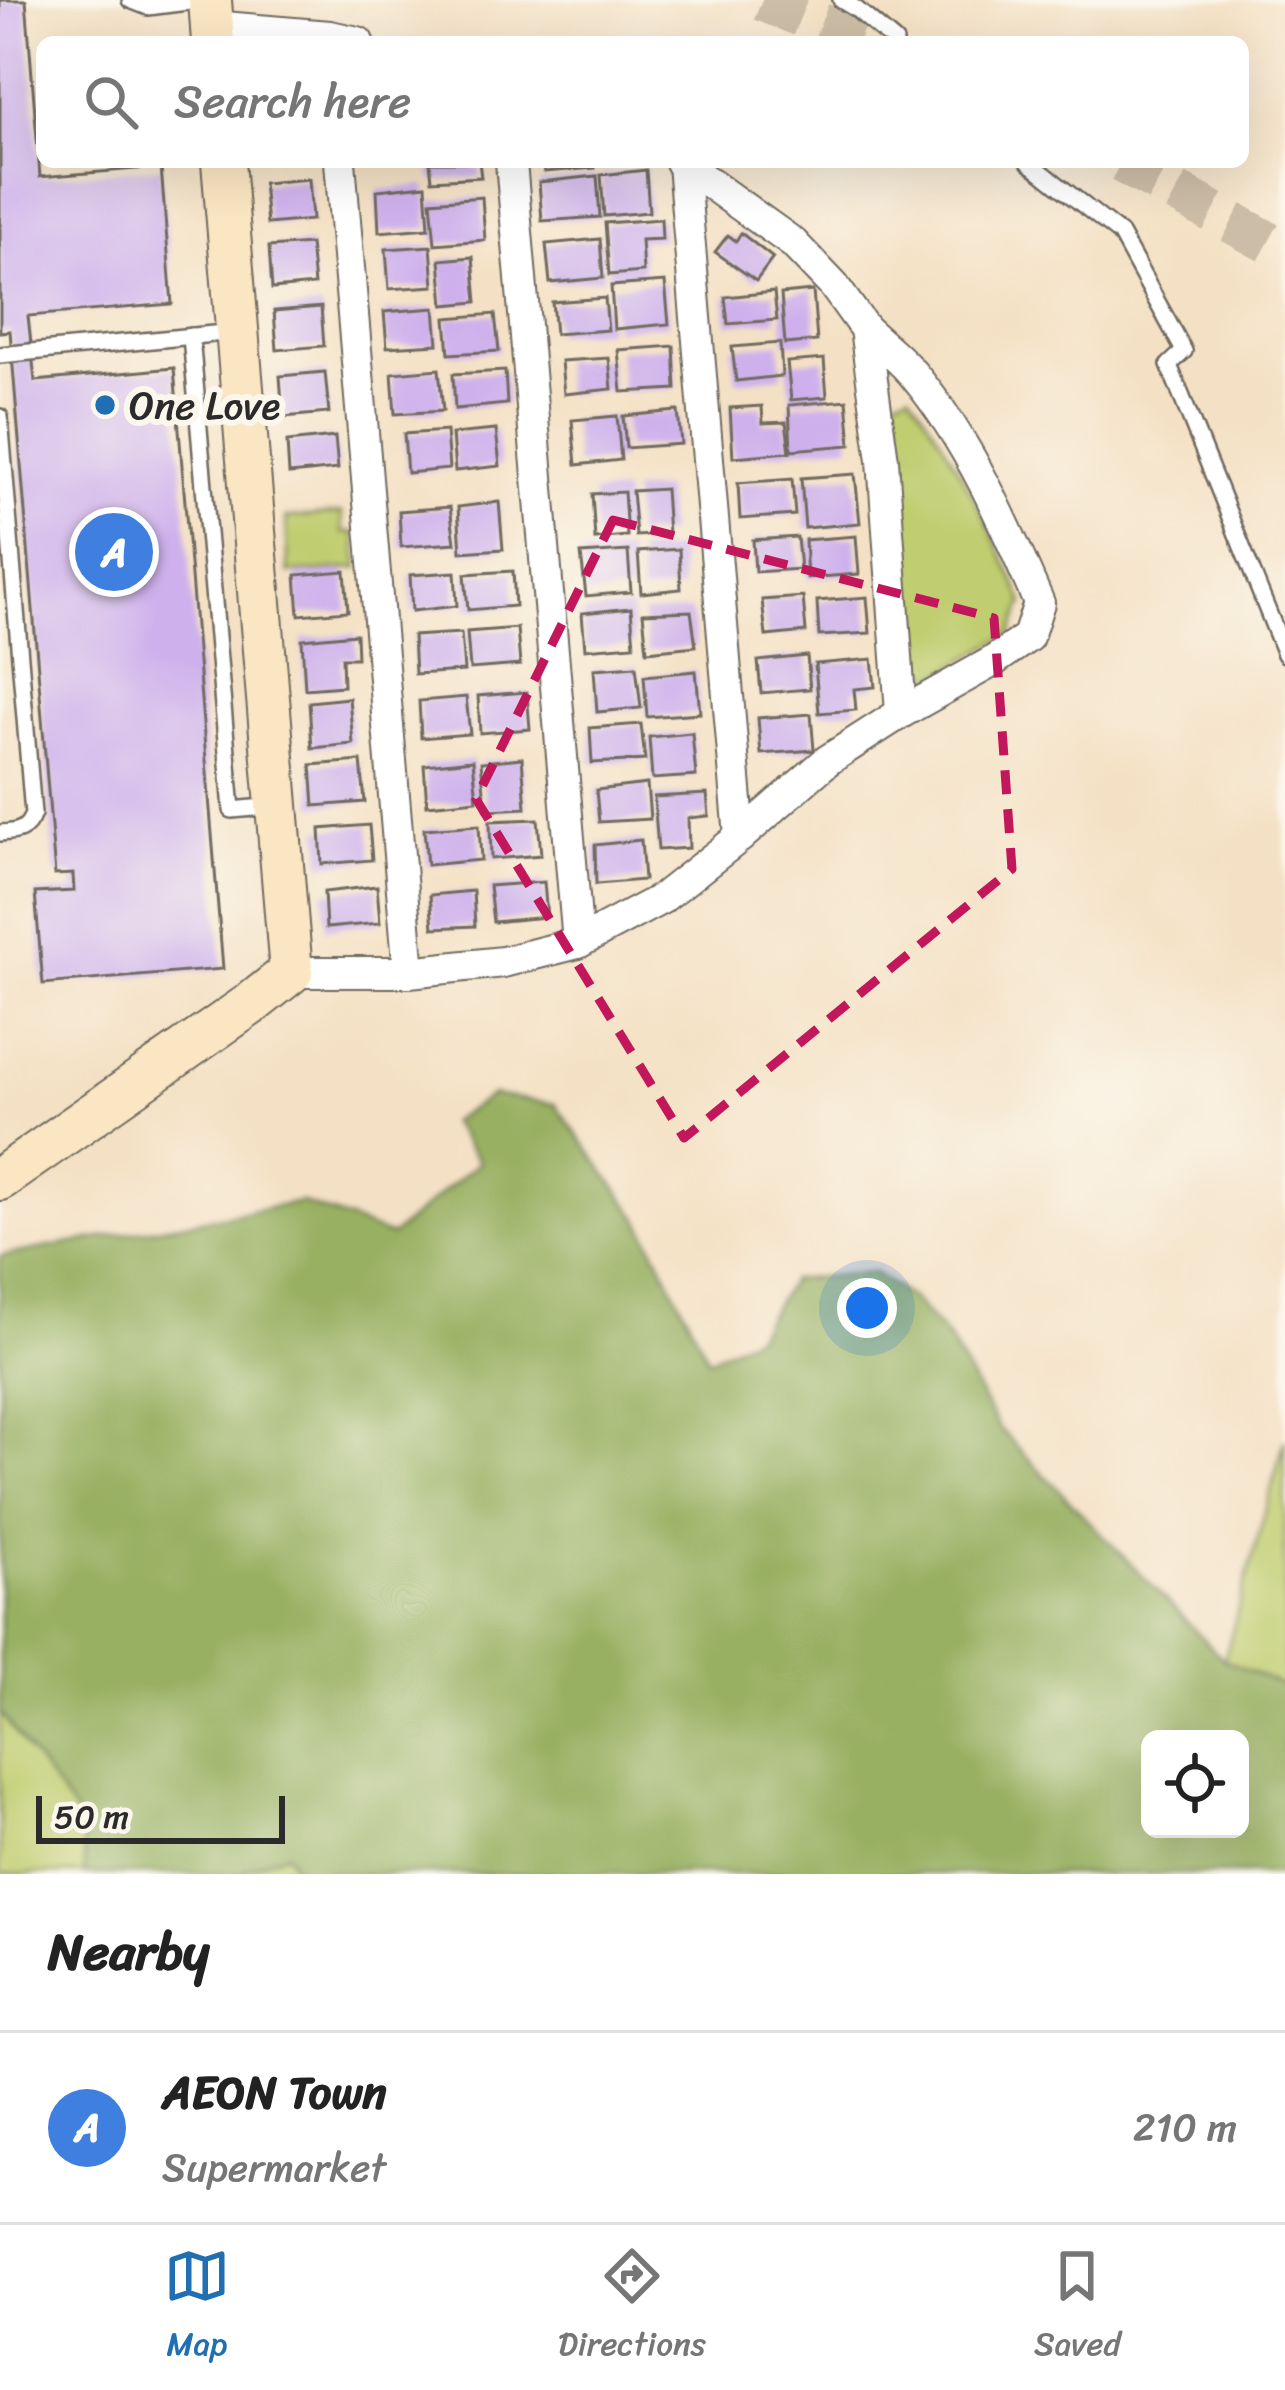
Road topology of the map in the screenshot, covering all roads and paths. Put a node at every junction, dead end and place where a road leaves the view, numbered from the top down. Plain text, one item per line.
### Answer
1 (130, 0) edge
2 (841, 0) edge
3 (210, 17) edge
4 (317, 36) edge
5 (888, 36) edge
6 (223, 168) edge
7 (341, 168) edge
8 (512, 168) edge
9 (682, 168) edge
10 (689, 168) edge
11 (1037, 168) edge
12 (865, 329) junction
13 (237, 331) junction
14 (191, 336) junction
15 (0, 355) edge
16 (0, 417) edge
17 (1285, 654) edge
18 (901, 713) junction
19 (279, 806) junction
20 (0, 833) edge
21 (740, 837) junction
22 (578, 944) junction
23 (291, 972) junction
24 (409, 972) junction
25 (0, 1179) edge

1 - 3 lane
2 - 5 lane
3 - 4 street
6 - 13 street
7 - 24 street
8 - 22 street
9 - 21 street
10 - 12 street
11 - 17 lane
12 - 18 street
12 - 18 street
13 - 14 lane
13 - 19 street
14 - 15 lane
14 - 19 lane
16 - 20 lane
18 - 21 street
19 - 23 street
21 - 22 street
22 - 24 street
23 - 24 street
23 - 25 street

